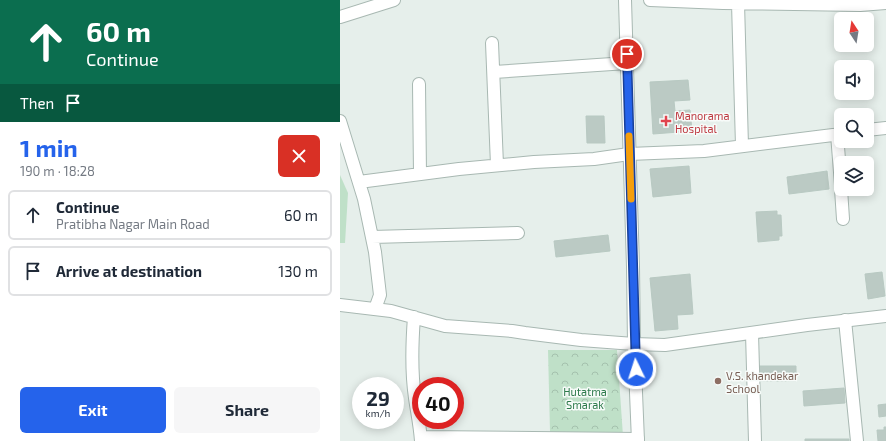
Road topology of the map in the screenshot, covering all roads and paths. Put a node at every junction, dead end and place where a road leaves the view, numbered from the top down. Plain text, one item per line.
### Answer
1 (394, 0) edge
2 (624, 0) edge
3 (650, 0) edge
4 (886, 3) edge
5 (738, 4) junction
6 (340, 17) edge
7 (492, 43) dead end
8 (627, 63) junction
9 (494, 72) junction
10 (418, 84) dead end
11 (340, 121) edge
12 (886, 128) edge
13 (874, 129) edge
14 (834, 135) edge
15 (742, 146) junction
16 (629, 154) junction
17 (497, 165) junction
18 (420, 174) junction
19 (359, 182) junction
20 (841, 196) edge
21 (843, 219) dead end
22 (518, 233) dead end
23 (372, 237) junction
24 (340, 305) edge
25 (375, 309) junction
26 (886, 316) edge
27 (414, 317) junction
28 (845, 320) junction
29 (752, 333) junction
30 (634, 344) junction
31 (421, 439) edge
32 (638, 440) edge
33 (755, 441) edge
34 (857, 441) edge

1 - 6 street
2 - 8 street
3 - 5 street
4 - 5 street
5 - 15 street
7 - 9 street
8 - 9 street
8 - 16 street
9 - 17 street
10 - 18 street
11 - 19 street
12 - 13 street
14 - 15 street
15 - 16 street
16 - 17 street
16 - 30 street
17 - 18 street
18 - 19 street
19 - 23 street
20 - 21 street
22 - 23 street
23 - 25 street
24 - 25 street
25 - 27 street
26 - 28 street
27 - 30 street
27 - 31 street
28 - 29 street
28 - 34 street
29 - 30 street
29 - 33 street
30 - 32 street
31 - 32 street

